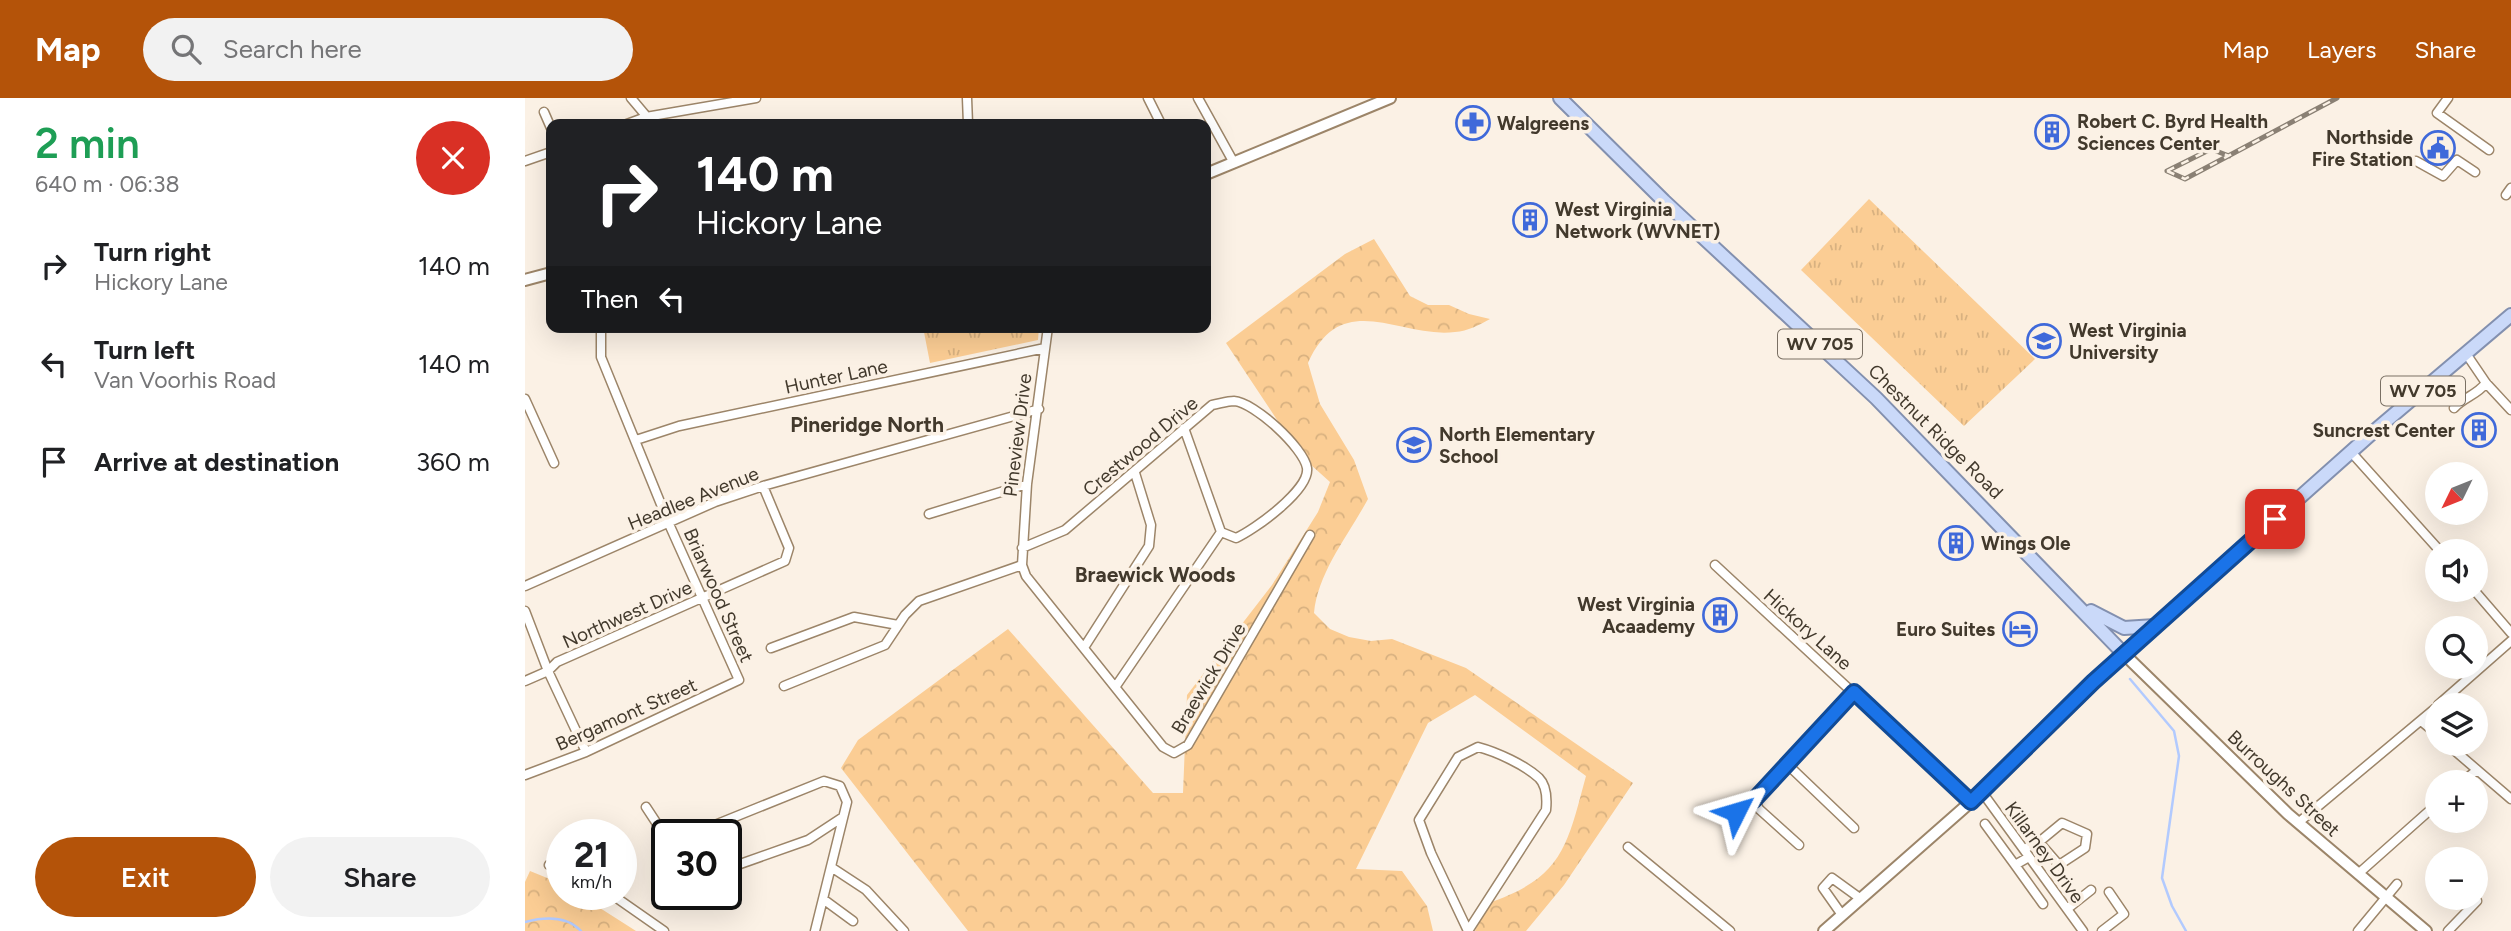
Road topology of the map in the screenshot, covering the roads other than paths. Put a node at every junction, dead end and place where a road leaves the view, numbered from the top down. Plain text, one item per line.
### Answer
1 (631, 98) edge
2 (756, 98) edge
3 (968, 98) edge
4 (1148, 98) edge
5 (1198, 98) edge
6 (1390, 98) edge
7 (1560, 98) edge
8 (2448, 98) edge
9 (718, 101) edge
10 (544, 111) dead end
11 (646, 117) junction
12 (547, 119) edge
13 (641, 119) edge
14 (968, 119) edge
15 (1158, 119) edge
16 (1210, 119) edge
17 (1211, 121) edge
18 (2490, 150) dead end
19 (546, 154) edge
20 (525, 161) edge
21 (2416, 161) dead end
22 (1234, 163) junction
23 (1211, 172) edge
24 (2475, 172) dead end
25 (546, 274) edge
26 (525, 280) edge
27 (2511, 315) edge
28 (601, 333) edge
29 (1047, 333) edge
30 (1045, 348) junction
31 (2467, 355) junction
32 (2486, 383) junction
33 (525, 398) edge
34 (2454, 408) dead end
35 (1039, 409) junction
36 (2511, 410) edge
37 (1184, 428) junction
38 (636, 440) junction
39 (2351, 452) junction
40 (554, 463) dead end
41 (1135, 473) junction
42 (1027, 484) junction
43 (763, 485) junction
44 (929, 514) dead end
45 (669, 524) junction
46 (1221, 532) junction
47 (1310, 536) dead end
48 (2429, 539) edge
49 (1022, 548) junction
50 (1022, 565) junction
51 (1715, 565) dead end
52 (525, 586) edge
53 (704, 598) junction
54 (2484, 602) edge
55 (2078, 603) junction
56 (525, 611) edge
57 (898, 625) junction
58 (2156, 626) junction
59 (2511, 634) edge
60 (2511, 641) edge
61 (1085, 646) junction
62 (771, 648) dead end
63 (2125, 654) junction
64 (548, 671) junction
65 (739, 680) joint
66 (525, 681) edge
67 (784, 686) dead end
68 (1116, 686) junction
69 (1854, 692) junction
70 (2453, 693) edge
71 (2425, 717) edge
72 (2421, 721) junction
73 (2425, 725) edge
74 (586, 752) junction
75 (2461, 756) edge
76 (1787, 764) junction
77 (2477, 770) edge
78 (525, 775) edge
79 (2488, 779) edge
80 (1982, 792) junction
81 (2511, 799) edge
82 (1754, 800) junction
83 (1971, 802) junction
84 (646, 807) dead end
85 (1736, 812) dead end
86 (2425, 815) edge
87 (843, 817) junction
88 (654, 819) edge
89 (730, 819) edge
90 (1419, 820) joint
91 (2298, 823) junction
92 (1985, 824) dead end
93 (1854, 828) dead end
94 (2039, 842) junction
95 (1799, 845) dead end
96 (1628, 847) dead end
97 (2027, 853) junction
98 (742, 863) edge
99 (2015, 865) junction
100 (831, 867) junction
101 (2358, 874) junction
102 (2397, 884) dead end
103 (2091, 890) dead end
104 (2109, 892) dead end
105 (2386, 897) junction
106 (823, 899) junction
107 (1861, 899) junction
108 (2043, 904) dead end
109 (2067, 909) junction
110 (634, 910) edge
111 (2468, 910) edge
112 (1842, 915) junction
113 (853, 921) dead end
114 (664, 931) edge
115 (815, 931) edge
116 (904, 931) edge
117 (1730, 931) edge
118 (1824, 931) edge
119 (2083, 931) edge
120 (2102, 931) edge
121 (2358, 931) edge
122 (2426, 931) edge
123 (2448, 931) edge

1 - 11 street
2 - 9 street
3 - 14 street
4 - 15 street
5 - 16 street
6 - 22 street
7 - 55 main road, Chestnut Ridge Road / WV 705
8 - 18 street
9 - 11 street
10 - 12 street
11 - 13 street
17 - 22 street
19 - 20 street
21 - 24 street
22 - 23 street
25 - 26 street
27 - 31 main road, WV 705
28 - 38 street, Briarwood Street
29 - 30 street, Pineview Drive
30 - 35 street, Pineview Drive
30 - 38 street, Hunter Lane
31 - 32 street
31 - 39 main road, WV 705
32 - 34 street
32 - 36 street
33 - 40 street
35 - 42 street, Pineview Drive
35 - 43 street, Headlee Avenue
37 - 41 street, Crestwood Drive
37 - 46 street
37 - 46 street, Crestwood Drive
38 - 45 street, Briarwood Street
39 - 48 street
39 - 58 main road, WV 705
41 - 49 street, Crestwood Drive
41 - 61 street
42 - 44 street
42 - 49 street, Pineview Drive
43 - 45 street, Headlee Avenue
43 - 53 street, Northwest Drive
45 - 52 street, Headlee Avenue
45 - 53 street, Briarwood Street
46 - 68 street
47 - 68 street, Braewick Drive
49 - 50 street
50 - 57 street
50 - 61 street, Braewick Drive
51 - 69 street, Hickory Lane
53 - 64 street, Northwest Drive
53 - 65 street, Briarwood Street
54 - 59 street
55 - 58 main road
55 - 63 main road, Chestnut Ridge Road / WV 705
56 - 64 street
57 - 62 street
57 - 67 street
58 - 63 main road, WV 705
60 - 70 street
61 - 68 street, Braewick Drive
63 - 80 street
63 - 91 street, Burroughs Street
64 - 66 street, Northwest Drive
64 - 74 street
65 - 74 street, Bergamont Street
69 - 76 street
69 - 83 street, Hickory Lane
71 - 72 street
72 - 73 street
72 - 91 street
74 - 78 street, Bergamont Street
75 - 77 street
76 - 82 street
76 - 93 street
79 - 81 street
80 - 83 street
80 - 97 street, Killarney Drive
82 - 85 street
82 - 95 street
83 - 107 street
84 - 88 street
86 - 101 street
87 - 89 street
87 - 98 street
87 - 100 street
90 - 90 street
91 - 101 street, Burroughs Street
92 - 99 street
94 - 94 street
94 - 97 street
96 - 117 street
97 - 99 street
97 - 109 street, Killarney Drive
99 - 108 street
100 - 106 street
100 - 116 street
101 - 105 street, Burroughs Street
102 - 105 street
103 - 109 street
104 - 120 street
105 - 121 street
105 - 122 street, Burroughs Street
106 - 113 street
106 - 115 street
107 - 112 street
107 - 112 street
109 - 119 street, Killarney Drive
110 - 114 street
111 - 123 street
112 - 118 street

